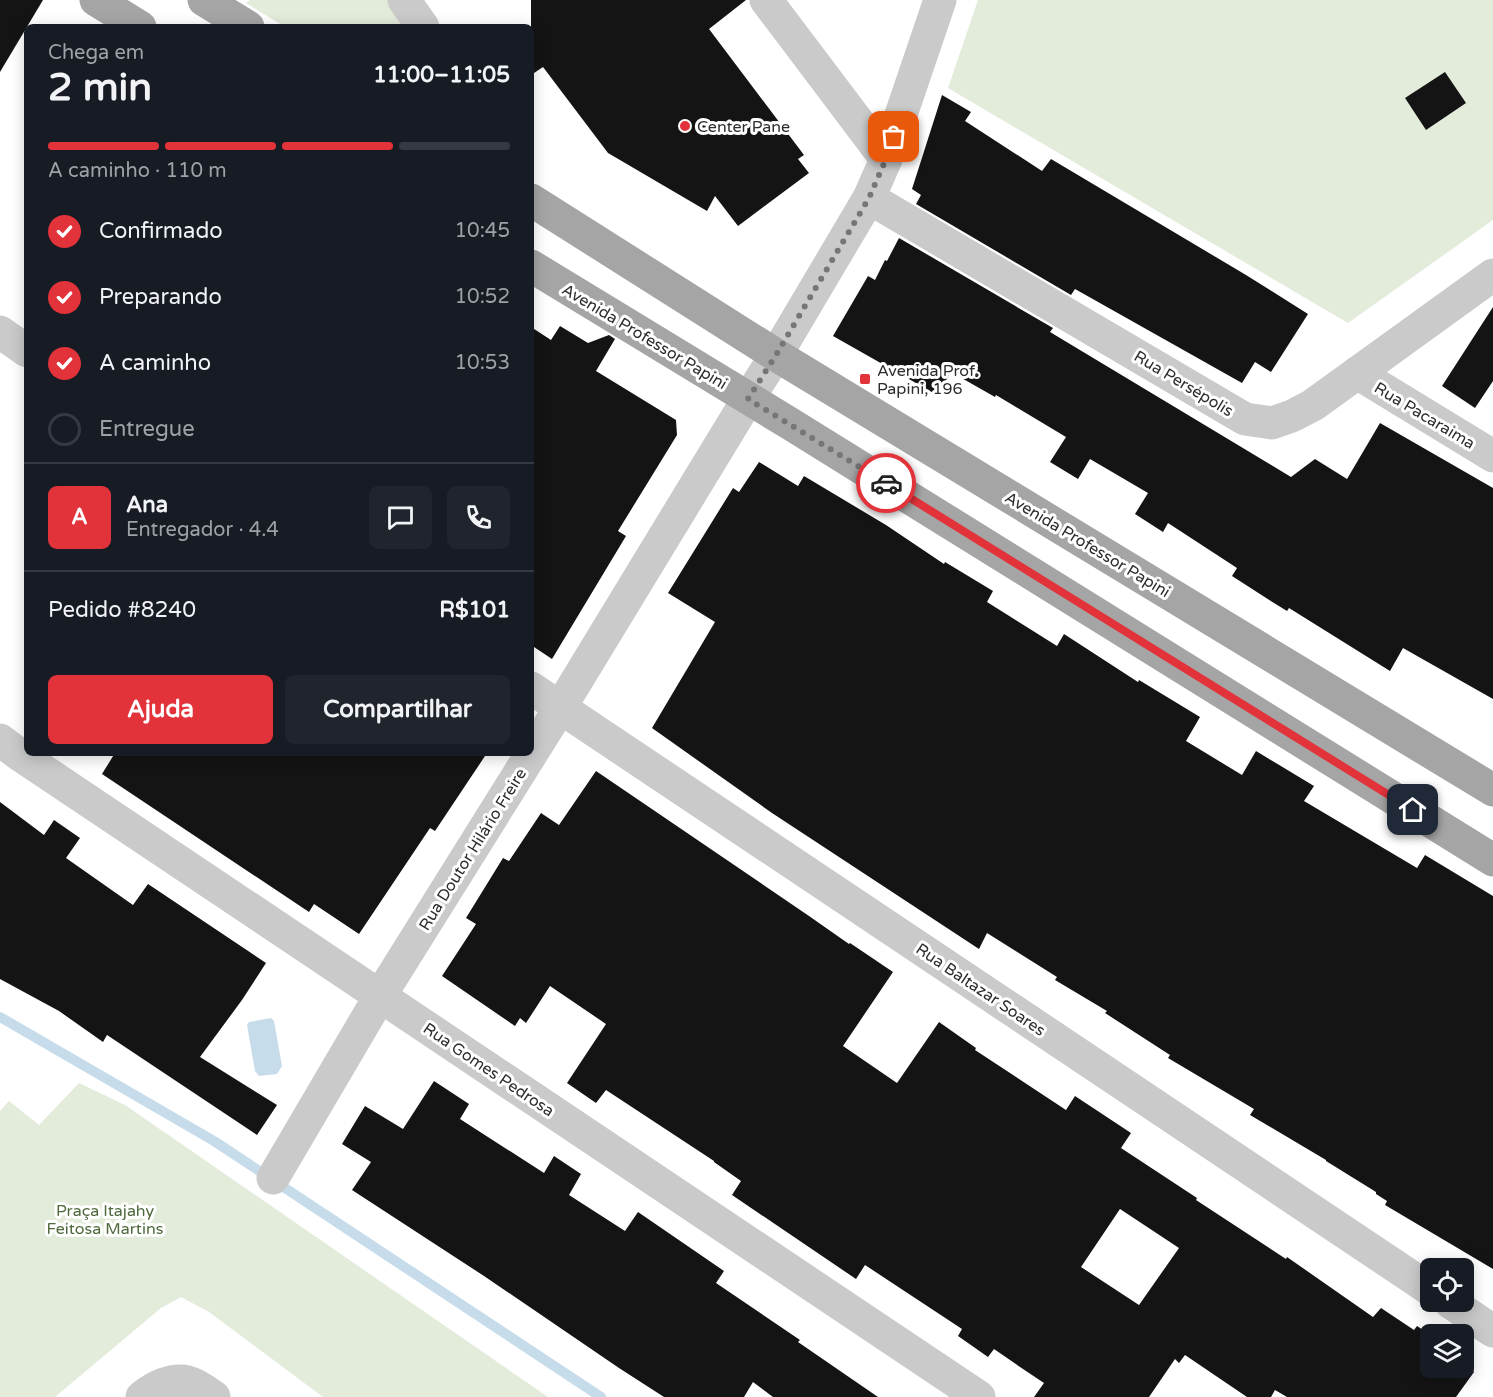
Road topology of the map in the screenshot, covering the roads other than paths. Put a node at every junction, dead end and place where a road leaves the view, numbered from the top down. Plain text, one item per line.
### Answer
1 (96, 0) edge
2 (204, 0) edge
3 (404, 0) edge
4 (766, 0) edge
5 (940, 0) edge
6 (135, 24) edge
7 (243, 24) edge
8 (421, 24) edge
9 (886, 159) junction
10 (869, 198) junction
11 (537, 199) edge
12 (534, 268) edge
13 (1493, 276) edge
14 (0, 332) edge
15 (24, 349) edge
16 (776, 355) junction
17 (1357, 373) junction
18 (748, 399) junction
19 (1493, 456) edge
20 (534, 690) edge
21 (560, 708) junction
22 (0, 740) edge
23 (534, 750) edge
24 (530, 756) edge
25 (1493, 790) edge
26 (1493, 860) edge
27 (380, 996) junction
28 (273, 1178) dead end
29 (1420, 1283) edge
30 (1465, 1312) edge
31 (1493, 1331) edge
32 (142, 1397) edge
33 (214, 1397) edge
34 (979, 1397) edge

1 - 6 main road
2 - 7 main road
3 - 8 street
4 - 9 street
5 - 9 street, Rua Doutor Hilário Freire
9 - 10 street, Rua Doutor Hilário Freire
10 - 16 street, Rua Doutor Hilário Freire
10 - 17 street, Rua Persépolis
11 - 16 main road, Avenida Professor Papini
12 - 18 main road, Avenida Professor Papini
13 - 17 street, Rua Persépolis
14 - 15 street
16 - 18 street, Rua Doutor Hilário Freire
16 - 25 main road, Avenida Professor Papini
17 - 19 street, Rua Pacaraima
18 - 21 street, Rua Doutor Hilário Freire
18 - 26 main road, Avenida Professor Papini
20 - 21 street, Rua Baltazar Soares
21 - 23 street, Rua Doutor Hilário Freire
21 - 29 street, Rua Baltazar Soares
22 - 27 street, Rua Gomes Pedrosa
24 - 27 street, Rua Doutor Hilário Freire
27 - 28 street, Rua Doutor Hilário Freire
27 - 34 street, Rua Gomes Pedrosa
30 - 31 street
32 - 33 street

